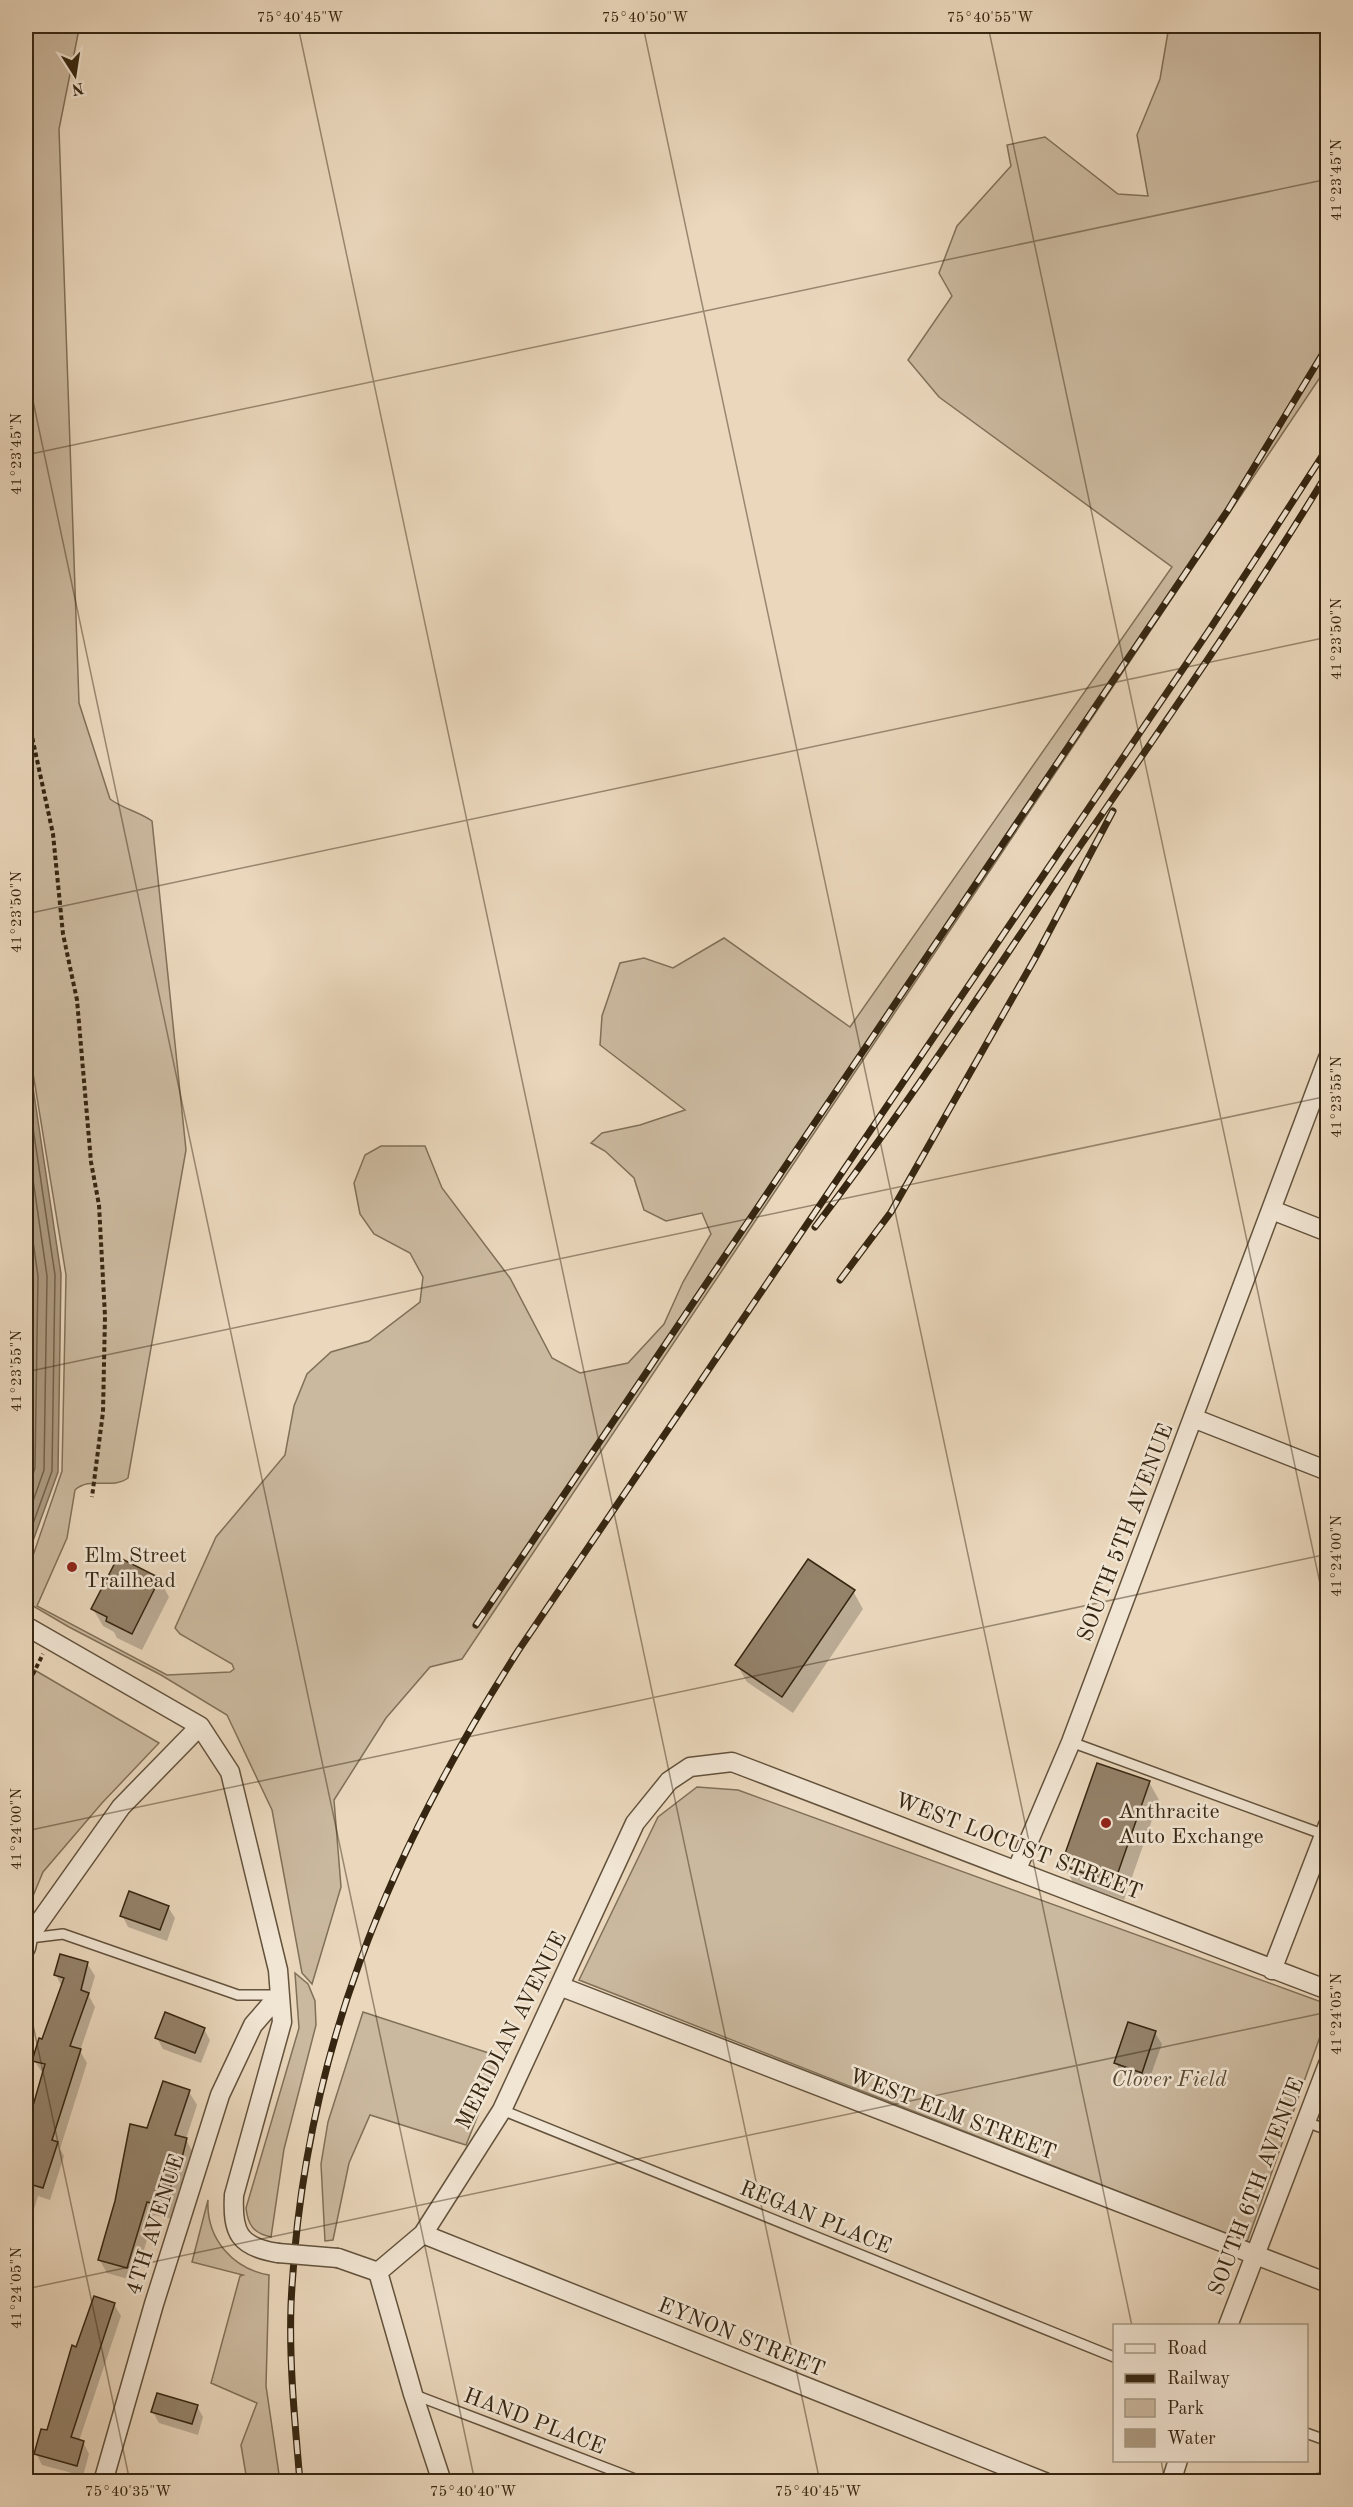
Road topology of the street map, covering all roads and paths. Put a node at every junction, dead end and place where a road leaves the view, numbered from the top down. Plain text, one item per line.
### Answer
1 (26, 686) edge
2 (1328, 1058) edge
3 (1272, 1210) junction
4 (1328, 1232) edge
5 (1193, 1418) junction
6 (1328, 1471) edge
7 (92, 1497) dead end
8 (37, 1633) edge
9 (26, 1688) edge
10 (200, 1726) junction
11 (1071, 1742) junction
12 (690, 1767) joint
13 (1326, 1832) edge
14 (1017, 1869) junction
15 (27, 1943) edge
16 (1272, 1970) junction
17 (562, 1987) junction
18 (1328, 1990) edge
19 (279, 1995) junction
20 (1328, 2064) edge
21 (502, 2110) junction
22 (1306, 2122) junction
23 (1328, 2130) edge
24 (423, 2234) junction
25 (1255, 2255) junction
26 (378, 2272) junction
27 (1328, 2283) edge
28 (1228, 2324) edge
29 (1113, 2357) edge
30 (412, 2394) junction
31 (1308, 2434) edge
32 (1328, 2440) edge
33 (1177, 2462) edge
34 (103, 2481) edge
35 (442, 2481) edge
36 (644, 2481) edge
37 (1044, 2481) edge
38 (1171, 2481) edge

1 - 7 path
2 - 3 street, SOUTH 5TH AVENUE
3 - 4 street
3 - 5 street, SOUTH 5TH AVENUE
5 - 6 street
5 - 11 street, SOUTH 5TH AVENUE
8 - 9 path
8 - 10 street
10 - 15 street
10 - 19 street
11 - 13 lane
11 - 14 street, SOUTH 5TH AVENUE
12 - 14 street, WEST LOCUST STREET
12 - 17 street, MERIDIAN AVENUE
13 - 16 street
14 - 16 street, WEST LOCUST STREET
15 - 19 lane
16 - 18 street, WEST LOCUST STREET
17 - 21 street, MERIDIAN AVENUE
17 - 25 street, WEST ELM STREET
19 - 26 street, bridge
19 - 34 street, 4TH AVENUE
20 - 22 street, SOUTH 6TH AVENUE
21 - 24 street, MERIDIAN AVENUE
21 - 29 lane, REGAN PLACE
22 - 23 lane
22 - 25 street, SOUTH 6TH AVENUE
24 - 26 street, MERIDIAN AVENUE
24 - 37 street, EYNON STREET
25 - 27 street, WEST ELM STREET
25 - 28 street, SOUTH 6TH AVENUE
26 - 30 street
30 - 35 street
30 - 36 lane, HAND PLACE
31 - 32 lane
33 - 38 street

